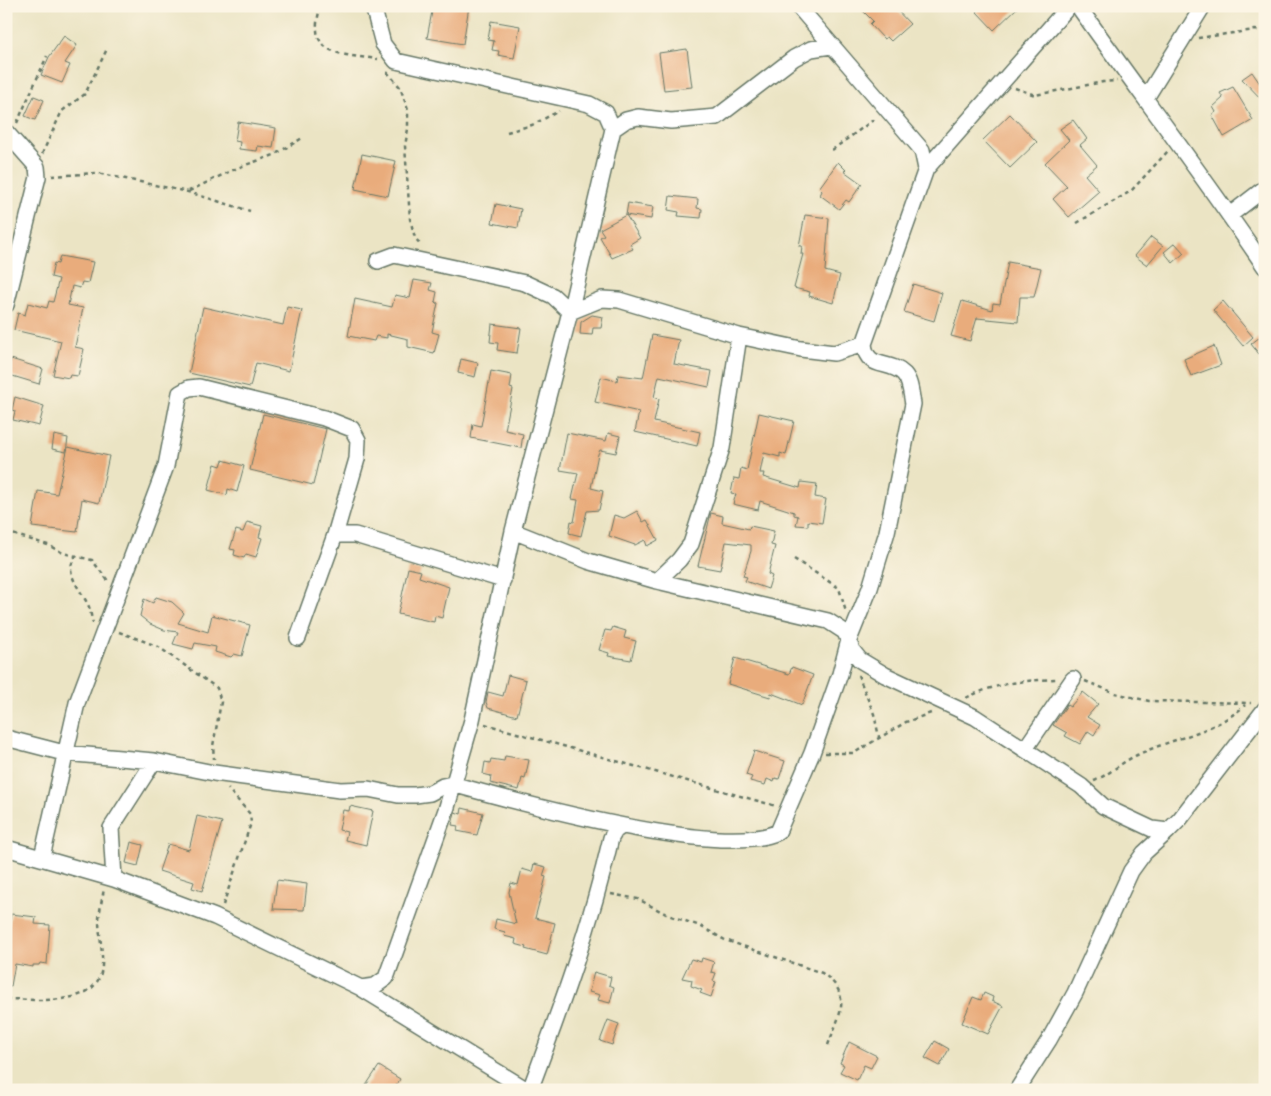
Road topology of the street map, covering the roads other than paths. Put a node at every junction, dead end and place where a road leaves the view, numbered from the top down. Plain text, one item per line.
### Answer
1 (373, 6) edge
2 (798, 6) edge
3 (1069, 6) edge
4 (1078, 6) edge
5 (1203, 6) edge
6 (808, 18) junction
7 (831, 46) junction
8 (803, 53) junction
9 (1146, 98) junction
10 (613, 129) junction
11 (8, 134) edge
12 (917, 144) junction
13 (942, 149) junction
14 (926, 169) junction
15 (1265, 188) edge
16 (1230, 215) junction
17 (378, 261) dead end
18 (1265, 267) edge
19 (6, 305) edge
20 (570, 312) junction
21 (739, 336) junction
22 (864, 344) junction
23 (513, 531) junction
24 (335, 535) junction
25 (503, 580) junction
26 (658, 581) junction
27 (851, 636) junction
28 (298, 638) dead end
29 (1073, 679) road end
30 (1261, 706) edge
31 (6, 738) edge
32 (1024, 749) junction
33 (64, 753) junction
34 (154, 761) junction
35 (452, 784) junction
36 (430, 793) junction
37 (446, 807) junction
38 (622, 826) junction
39 (1168, 831) junction
40 (6, 848) edge
41 (42, 857) junction
42 (110, 878) junction
43 (361, 988) junction
44 (528, 1090) edge
45 (1017, 1090) edge

1 - 10 street
2 - 6 street
3 - 13 street
4 - 9 street
5 - 9 street
6 - 7 street
6 - 8 street
7 - 8 street
7 - 12 street
8 - 10 street
9 - 16 street
10 - 20 street
11 - 19 street
12 - 13 street
12 - 14 street
13 - 14 street
14 - 22 street
15 - 16 street
16 - 18 street
17 - 20 street
20 - 21 street
20 - 23 street
21 - 22 street
21 - 26 street
22 - 27 street
23 - 25 street
23 - 26 street
24 - 25 street
24 - 28 street
24 - 33 street
25 - 35 street
26 - 27 street
27 - 32 street
27 - 38 street
29 - 32 street
30 - 39 street
31 - 33 street
32 - 39 street
33 - 34 street
33 - 41 street
34 - 36 street
34 - 42 street
35 - 36 street
35 - 37 street
35 - 38 street
36 - 37 street
37 - 43 street
38 - 44 street
39 - 45 street
40 - 41 street
41 - 42 street
42 - 43 street
43 - 44 street

